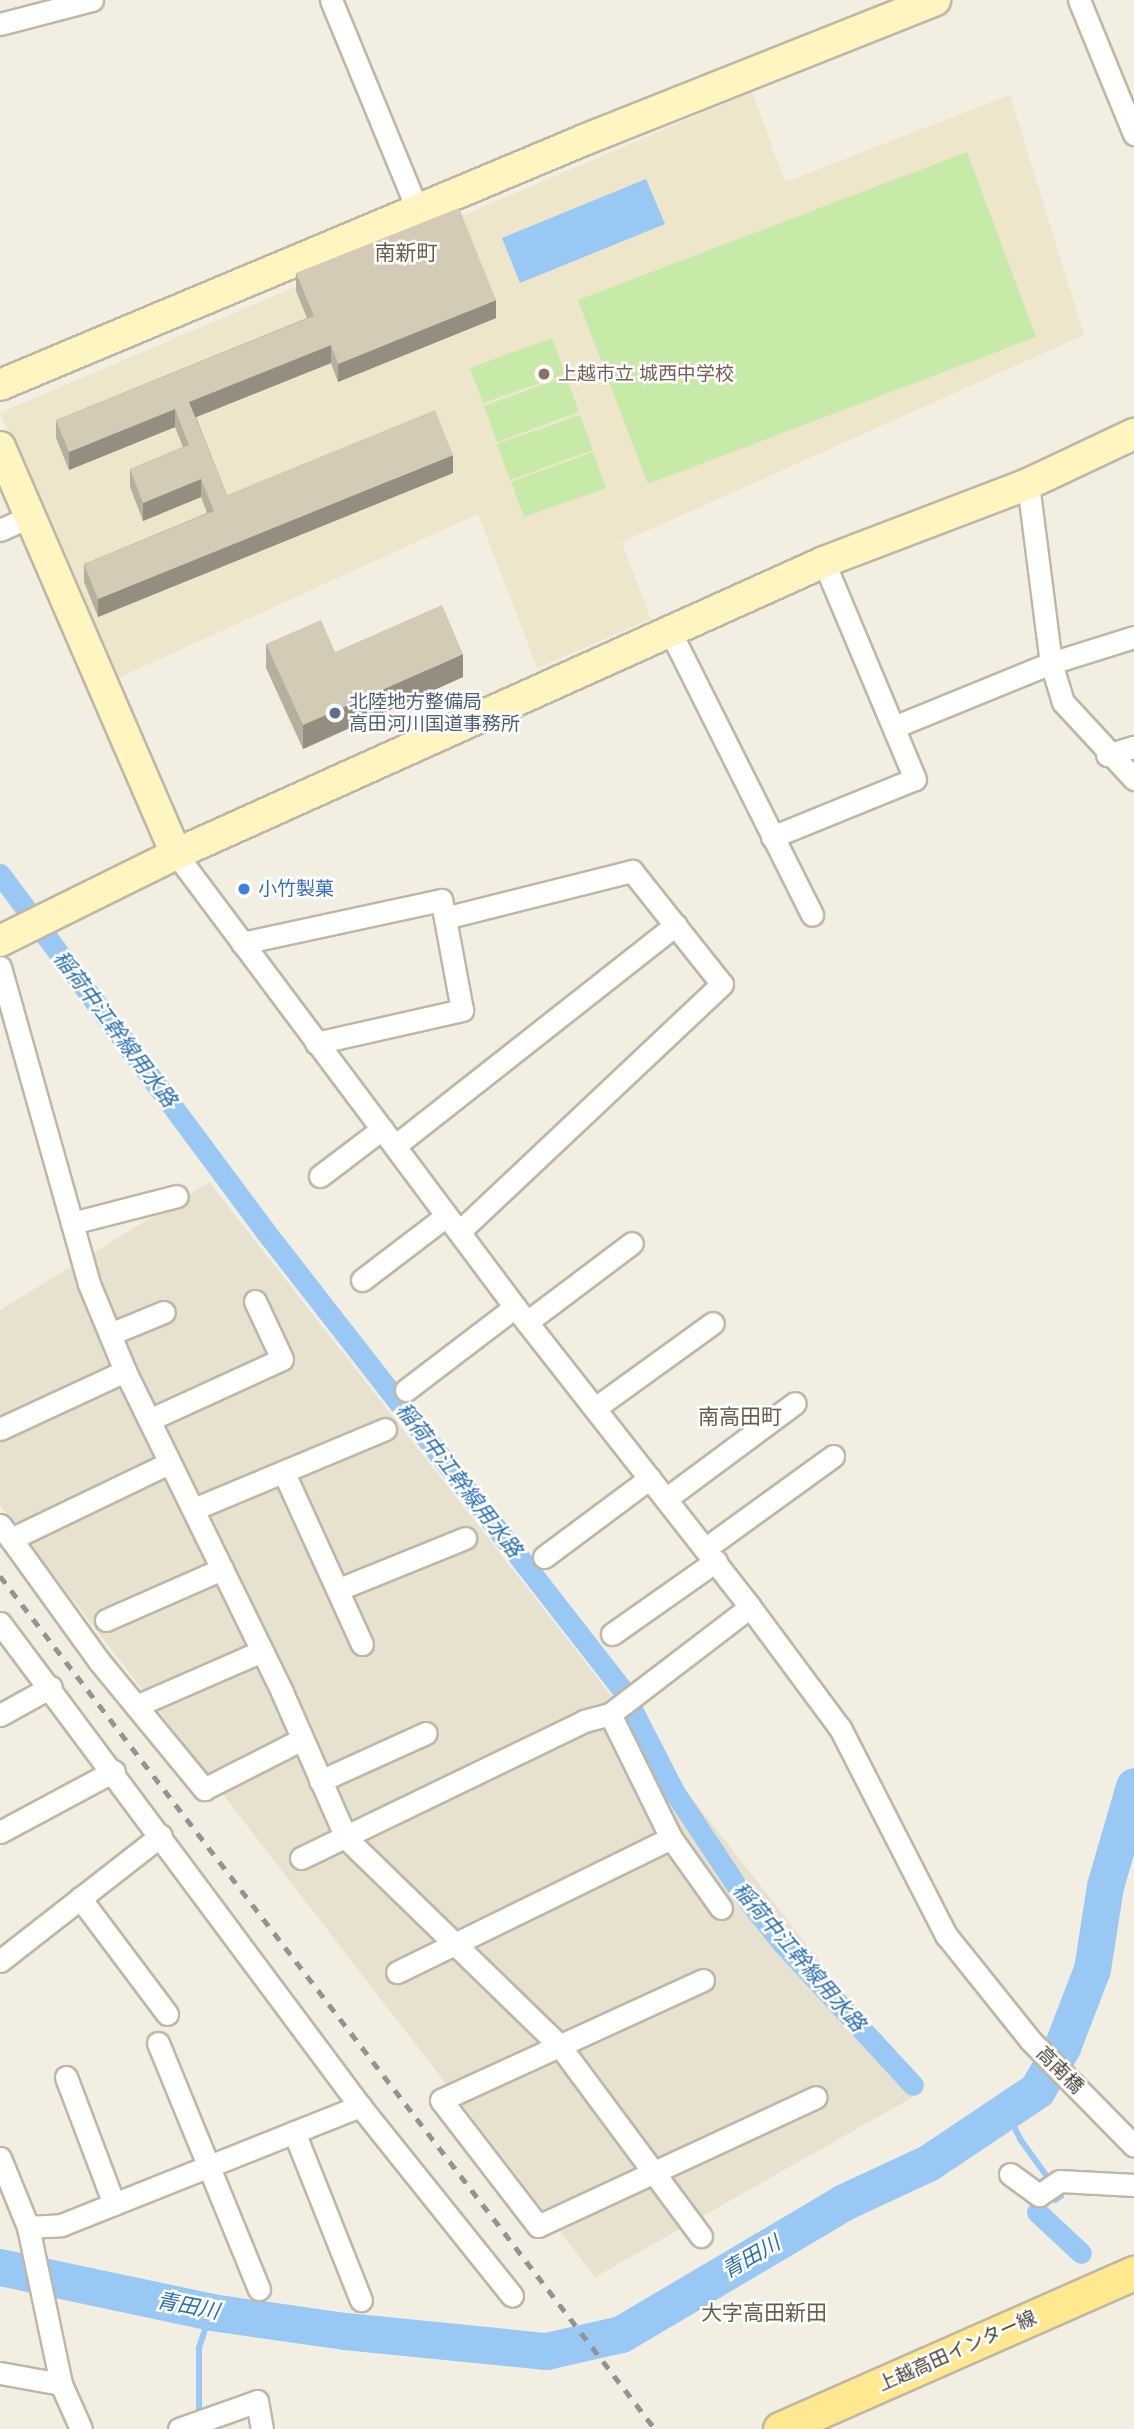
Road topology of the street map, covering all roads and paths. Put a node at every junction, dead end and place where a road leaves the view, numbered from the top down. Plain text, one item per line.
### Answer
1 (92, 0) edge
2 (331, 0) edge
3 (935, 0) edge
4 (1079, 0) edge
5 (0, 24) edge
6 (1134, 134) edge
7 (418, 211) junction
8 (0, 385) edge
9 (1134, 434) edge
10 (0, 447) edge
11 (1028, 484) junction
12 (29, 517) junction
13 (0, 530) edge
14 (824, 562) junction
15 (671, 633) junction
16 (1134, 637) edge
17 (1051, 663) junction
18 (894, 727) junction
19 (1134, 747) edge
20 (1107, 755) junction
21 (1134, 779) edge
22 (772, 837) junction
23 (176, 855) junction
24 (812, 915) dead end
25 (445, 918) junction
26 (676, 925) junction
27 (0, 941) edge
28 (242, 943) junction
29 (0, 967) edge
30 (316, 1043) junction
31 (389, 1137) junction
32 (320, 1176) dead end
33 (177, 1196) dead end
34 (72, 1223) junction
35 (452, 1224) junction
36 (632, 1243) dead end
37 (362, 1280) dead end
38 (255, 1301) dead end
39 (164, 1312) dead end
40 (521, 1315) junction
41 (713, 1323) dead end
42 (110, 1334) junction
43 (125, 1371) junction
44 (406, 1390) dead end
45 (795, 1403) dead end
46 (595, 1408) junction
47 (149, 1420) junction
48 (0, 1429) edge
49 (385, 1429) dead end
50 (833, 1456) dead end
51 (169, 1463) junction
52 (284, 1473) junction
53 (650, 1478) junction
54 (667, 1498) junction
55 (194, 1509) junction
56 (6, 1532) edge
57 (465, 1538) dead end
58 (711, 1555) junction
59 (544, 1558) dead end
60 (222, 1569) junction
61 (339, 1589) junction
62 (750, 1607) junction
63 (106, 1620) dead end
64 (0, 1623) edge
65 (612, 1634) dead end
66 (362, 1644) dead end
67 (262, 1651) junction
68 (51, 1687) junction
69 (136, 1706) junction
70 (610, 1714) junction
71 (0, 1715) edge
72 (426, 1733) dead end
73 (302, 1739) junction
74 (114, 1771) junction
75 (320, 1781) junction
76 (0, 1832) edge
77 (161, 1835) junction
78 (346, 1838) junction
79 (671, 1838) junction
80 (301, 1858) dead end
81 (80, 1898) junction
82 (721, 1908) dead end
83 (454, 1944) junction
84 (0, 1961) edge
85 (397, 1972) dead end
86 (703, 1980) dead end
87 (167, 2014) dead end
88 (158, 2043) dead end
89 (559, 2045) junction
90 (66, 2077) dead end
91 (816, 2097) dead end
92 (360, 2106) junction
93 (294, 2132) junction
94 (1134, 2146) edge
95 (0, 2158) edge
96 (206, 2167) junction
97 (652, 2172) junction
98 (1010, 2174) dead end
99 (1134, 2185) edge
100 (114, 2204) junction
101 (28, 2227) junction
102 (701, 2236) dead end
103 (1134, 2273) edge
104 (259, 2288) dead end
105 (512, 2296) dead end
106 (361, 2300) dead end
107 (0, 2373) edge
108 (61, 2384) junction
109 (81, 2429) edge
110 (179, 2429) edge
111 (262, 2429) edge
112 (780, 2429) edge

1 - 5 street
2 - 7 street
3 - 7 street
4 - 6 street
7 - 8 street
9 - 11 street
10 - 12 street
11 - 14 street
11 - 17 street
12 - 13 street
12 - 23 street
14 - 15 street
14 - 18 street
15 - 22 street
15 - 23 street
16 - 17 street
17 - 18 street
17 - 20 street
18 - 22 street
19 - 20 street
20 - 21 street
22 - 24 street
23 - 27 street
23 - 28 street, 高南橋
25 - 26 street
25 - 28 street
25 - 30 street
26 - 31 street
26 - 35 street
28 - 30 street, 高南橋
29 - 34 street
30 - 31 street, 高南橋
31 - 32 street
31 - 35 street, 高南橋
33 - 34 street
34 - 42 street
35 - 37 street
35 - 40 street, 高南橋
36 - 40 street
38 - 47 street
39 - 42 street
40 - 44 street
40 - 46 street, 高南橋
41 - 46 street
42 - 43 street
43 - 47 street
43 - 48 street
45 - 54 street
46 - 53 street, 高南橋
47 - 51 street
49 - 52 street
50 - 58 street
51 - 55 street
51 - 56 street
52 - 55 street
52 - 61 street
53 - 54 street, 高南橋
53 - 59 street
54 - 58 street, 高南橋
55 - 60 street
56 - 69 street
57 - 61 street
58 - 62 street, 高南橋
58 - 65 street
60 - 63 street
60 - 67 street
61 - 66 street
62 - 70 street
62 - 94 street, 高南橋
64 - 68 street
67 - 69 street
67 - 73 street
68 - 71 street
68 - 74 street
69 - 73 street
70 - 78 street
70 - 79 street
72 - 75 street
73 - 75 street
74 - 76 street
74 - 77 street
75 - 78 street
77 - 81 street
77 - 92 street
78 - 80 street
78 - 83 street
79 - 82 street
79 - 83 street
81 - 84 street
81 - 87 street
83 - 85 street
83 - 89 street
86 - 89 street
88 - 96 street
89 - 97 street
89 - 97 street
90 - 100 street
91 - 97 street
92 - 93 street
92 - 105 street
93 - 96 street
93 - 106 street
95 - 101 street
96 - 100 street
96 - 104 street
97 - 102 street
98 - 99 street
100 - 101 street
101 - 108 street
103 - 112 main road, 上越高田インター線
107 - 108 street
108 - 109 street
110 - 111 street

